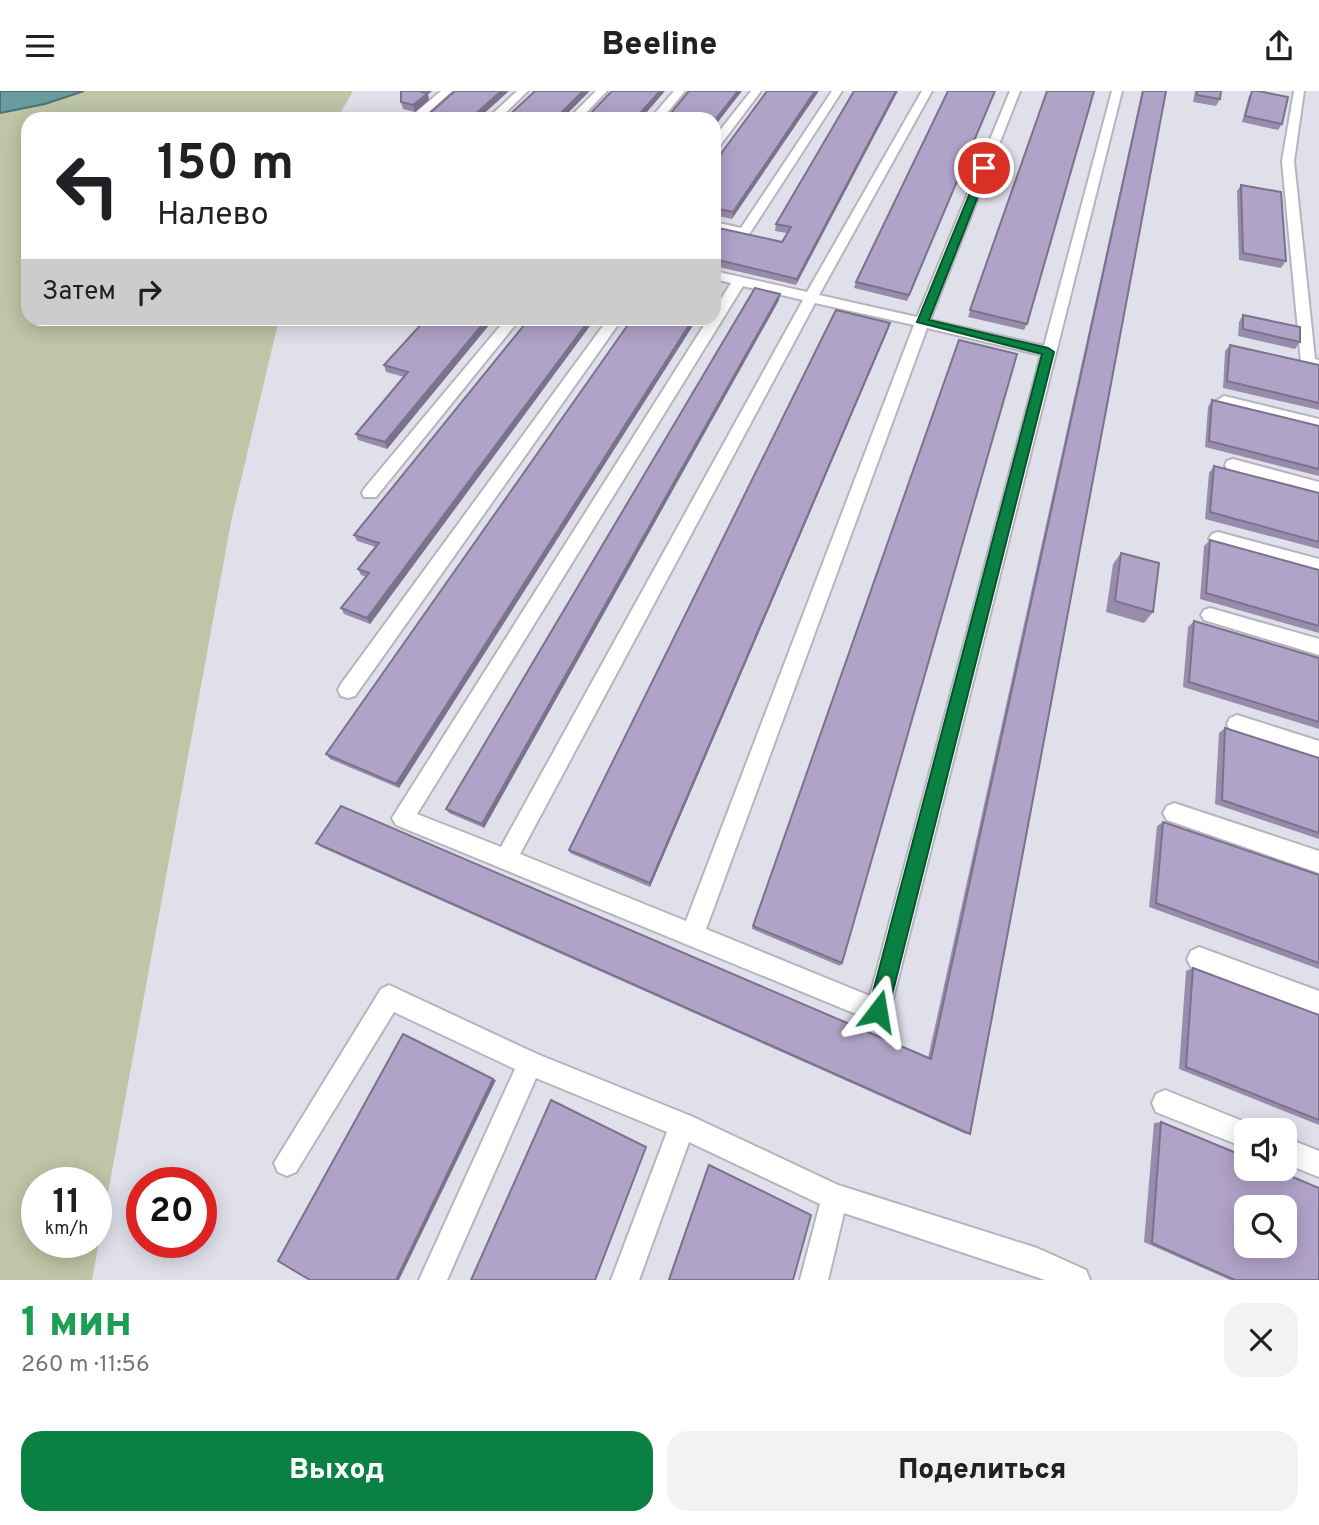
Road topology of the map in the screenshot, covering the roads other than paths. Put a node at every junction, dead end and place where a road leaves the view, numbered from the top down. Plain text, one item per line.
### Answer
1 (447, 91) edge
2 (523, 91) edge
3 (602, 91) edge
4 (680, 91) edge
5 (756, 91) edge
6 (837, 91) edge
7 (927, 91) edge
8 (1015, 91) edge
9 (1117, 91) edge
10 (1299, 91) edge
11 (422, 112) edge
12 (500, 112) edge
13 (581, 112) edge
14 (662, 112) edge
15 (721, 137) edge
16 (721, 228) edge
17 (721, 277) edge
18 (739, 281) junction
19 (811, 297) junction
20 (721, 310) edge
21 (922, 322) junction
22 (507, 326) edge
23 (610, 326) edge
24 (711, 326) edge
25 (1048, 352) junction
26 (1308, 362) edge
27 (1224, 401) edge
28 (1319, 424) edge
29 (1233, 465) dead end
30 (1319, 488) edge
31 (370, 493) dead end
32 (1218, 539) edge
33 (1319, 566) edge
34 (1210, 615) dead end
35 (1319, 647) edge
36 (348, 689) dead end
37 (1237, 725) dead end
38 (1319, 750) edge
39 (1174, 813) dead end
40 (506, 859) junction
41 (1319, 862) edge
42 (692, 936) junction
43 (1199, 959) dead end
44 (1319, 1003) edge
45 (530, 1063) junction
46 (1165, 1103) dead end
47 (682, 1125) junction
48 (1234, 1130) edge
49 (1297, 1155) edge
50 (287, 1163) dead end
51 (1319, 1164) edge
52 (835, 1197) junction
53 (433, 1280) edge
54 (625, 1280) edge
55 (814, 1280) edge
56 (1076, 1280) edge

1 - 11 lane
2 - 12 lane
3 - 13 lane
4 - 14 lane
5 - 15 lane
6 - 16 lane
7 - 19 lane
8 - 21 lane
9 - 25 lane
10 - 26 lane
17 - 18 lane
18 - 19 lane
18 - 20 lane
19 - 21 lane
19 - 40 lane
21 - 25 lane
21 - 42 lane
22 - 31 lane
23 - 36 lane
24 - 40 lane
25 - 42 lane
27 - 28 lane
29 - 30 lane
32 - 33 lane
34 - 35 lane
37 - 38 lane
39 - 41 lane
40 - 42 lane
43 - 44 lane
45 - 47 lane
45 - 50 lane
45 - 53 lane
46 - 48 lane
47 - 52 lane
47 - 54 lane
49 - 51 lane
52 - 55 lane
52 - 56 lane

